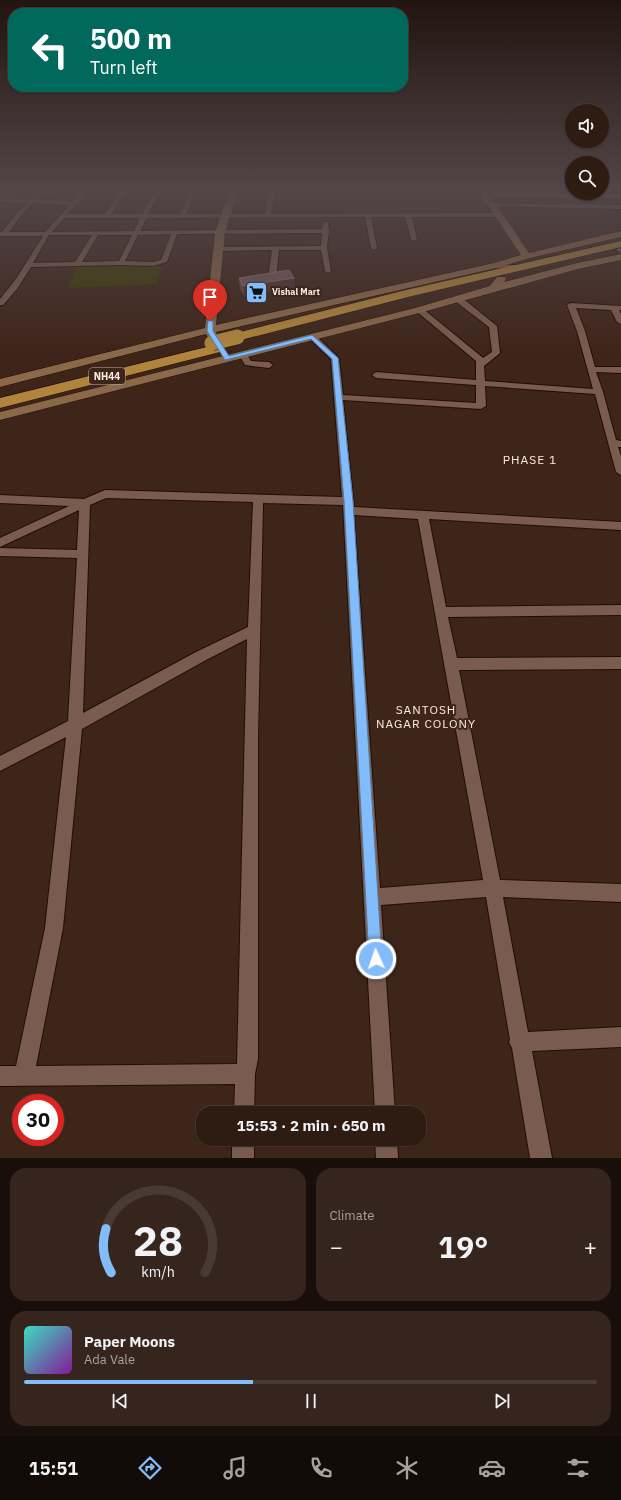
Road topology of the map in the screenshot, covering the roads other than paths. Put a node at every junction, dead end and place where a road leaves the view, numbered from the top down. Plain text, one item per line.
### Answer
1 (42, 244) edge
2 (89, 244) edge
3 (130, 244) edge
4 (171, 244) edge
5 (222, 244) edge
6 (324, 244) edge
7 (373, 244) edge
8 (514, 244) edge
9 (585, 244) edge
10 (276, 248) junction
11 (324, 248) junction
12 (374, 248) dead end
13 (221, 249) junction
14 (621, 250) edge
15 (524, 261) junction
16 (120, 263) junction
17 (77, 264) junction
18 (28, 265) junction
19 (328, 271) dead end
20 (272, 278) edge
21 (498, 284) junction
22 (458, 299) junction
23 (0, 303) edge
24 (223, 304) dead end
25 (618, 308) edge
26 (419, 310) junction
27 (621, 322) edge
28 (222, 323) junction
29 (312, 337) junction
30 (212, 341) junction
31 (240, 345) junction
32 (227, 359) junction
33 (481, 364) junction
34 (270, 365) dead end
35 (591, 369) junction
36 (621, 370) edge
37 (376, 375) dead end
38 (0, 383) edge
39 (481, 384) junction
40 (599, 392) junction
41 (0, 394) edge
42 (339, 397) junction
43 (0, 403) edge
44 (0, 416) edge
45 (617, 443) edge
46 (621, 472) edge
47 (0, 499) edge
48 (258, 499) junction
49 (85, 503) junction
50 (349, 506) junction
51 (423, 515) junction
52 (621, 526) edge
53 (0, 542) edge
54 (0, 552) edge
55 (83, 554) junction
56 (621, 610) edge
57 (440, 612) junction
58 (254, 630) junction
59 (621, 663) edge
60 (450, 664) junction
61 (75, 725) junction
62 (0, 764) edge
63 (493, 888) junction
64 (621, 893) edge
65 (372, 897) junction
66 (621, 1037) edge
67 (519, 1042) junction
68 (245, 1074) junction
69 (24, 1075) junction
70 (0, 1076) edge
71 (244, 1106) edge
72 (385, 1106) edge
73 (243, 1146) edge
74 (387, 1146) edge
75 (243, 1158) edge
76 (388, 1158) edge
77 (541, 1158) edge

1 - 18 street
2 - 17 street
3 - 16 street
4 - 16 street
5 - 13 street
6 - 11 street
7 - 12 street
8 - 15 street
9 - 15 street
10 - 11 street
10 - 13 street
10 - 20 street
11 - 19 street
13 - 24 street
13 - 30 street
14 - 15 highway, NH44
14 - 21 highway, NH44
15 - 28 street
15 - 31 highway, NH44
16 - 17 street
17 - 18 street
18 - 23 street
21 - 22 street
21 - 31 highway, NH44
22 - 26 street
22 - 33 street
25 - 27 street
25 - 35 street
26 - 29 street
26 - 33 street
28 - 30 street
28 - 31 street
29 - 31 street
29 - 42 street
30 - 31 highway, NH44
30 - 32 street
30 - 38 street
30 - 41 highway, NH44
30 - 43 highway, NH44
31 - 32 street
31 - 34 street
32 - 44 street
33 - 39 street
35 - 36 street
35 - 40 street
37 - 39 street
39 - 40 street
39 - 42 street
40 - 45 street
42 - 50 street
45 - 46 street
47 - 49 street
48 - 49 street
48 - 50 street
48 - 58 street
49 - 53 street
49 - 55 street
50 - 51 street
50 - 65 street
51 - 52 street
51 - 57 street
54 - 55 street
55 - 61 street
56 - 57 street
57 - 60 street
58 - 61 street
58 - 68 street
59 - 60 street
60 - 63 street
61 - 62 street
61 - 69 street
63 - 64 street
63 - 65 street
63 - 67 street
65 - 72 street
66 - 67 street
67 - 77 street
68 - 69 street
68 - 71 street
69 - 70 street
73 - 75 street
74 - 76 street

